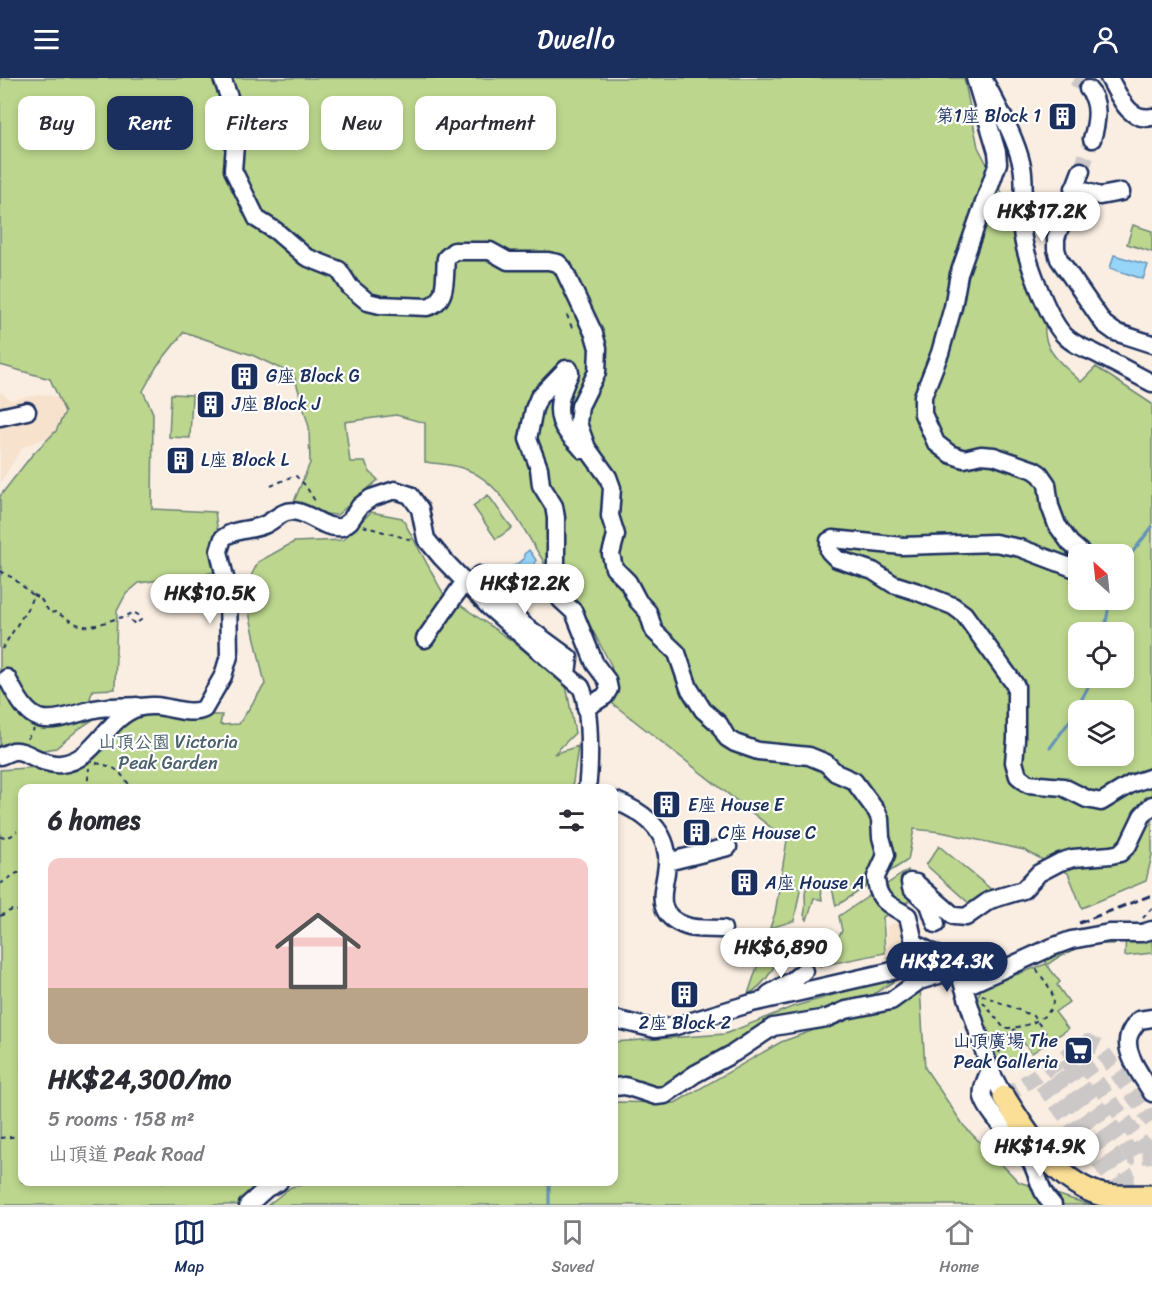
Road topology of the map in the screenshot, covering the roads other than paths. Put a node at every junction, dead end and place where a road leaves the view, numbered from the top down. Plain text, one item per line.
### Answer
1 (222, 78) edge
2 (975, 78) edge
3 (983, 78) edge
4 (1109, 78) edge
5 (1088, 89) tunnel mouth
6 (1152, 117) edge
7 (1092, 139) tunnel mouth
8 (1081, 171) tunnel mouth
9 (1074, 188) junction
10 (1121, 192) dead end
11 (1152, 344) edge
12 (1152, 382) edge
13 (27, 411) dead end
14 (0, 417) edge
15 (593, 459) junction
16 (1071, 544) edge
17 (1068, 566) edge
18 (472, 578) junction
19 (425, 639) dead end
20 (7, 678) dead end
21 (147, 706) junction
22 (586, 708) junction
23 (6, 754) edge
24 (1152, 777) edge
25 (588, 784) edge
26 (618, 802) edge
27 (1152, 805) edge
28 (728, 847) dead end
29 (667, 862) junction
30 (936, 924) dead end
31 (723, 929) dead end
32 (1152, 930) edge
33 (952, 965) junction
34 (804, 971) dead end
35 (971, 990) junction
36 (752, 1003) junction
37 (1152, 1018) edge
38 (618, 1020) edge
39 (996, 1082) junction
40 (618, 1087) edge
41 (1152, 1093) edge
42 (270, 1186) edge
43 (1152, 1196) edge
44 (248, 1205) edge
45 (1053, 1205) edge

1 - 15 street
2 - 16 street
3 - 12 street
4 - 6 street
5 - 7 street
8 - 9 street
9 - 10 street
9 - 11 street
13 - 14 street
15 - 22 street
15 - 33 street
17 - 24 street
18 - 19 street
18 - 21 street
18 - 22 street
20 - 21 street
21 - 23 street
22 - 25 street
26 - 29 street
27 - 30 street
28 - 29 street
29 - 31 street
32 - 35 street
33 - 35 street
33 - 36 street
33 - 40 street
34 - 36 street
35 - 39 street
36 - 38 street
37 - 41 street
39 - 43 main road
39 - 45 street
42 - 44 street

